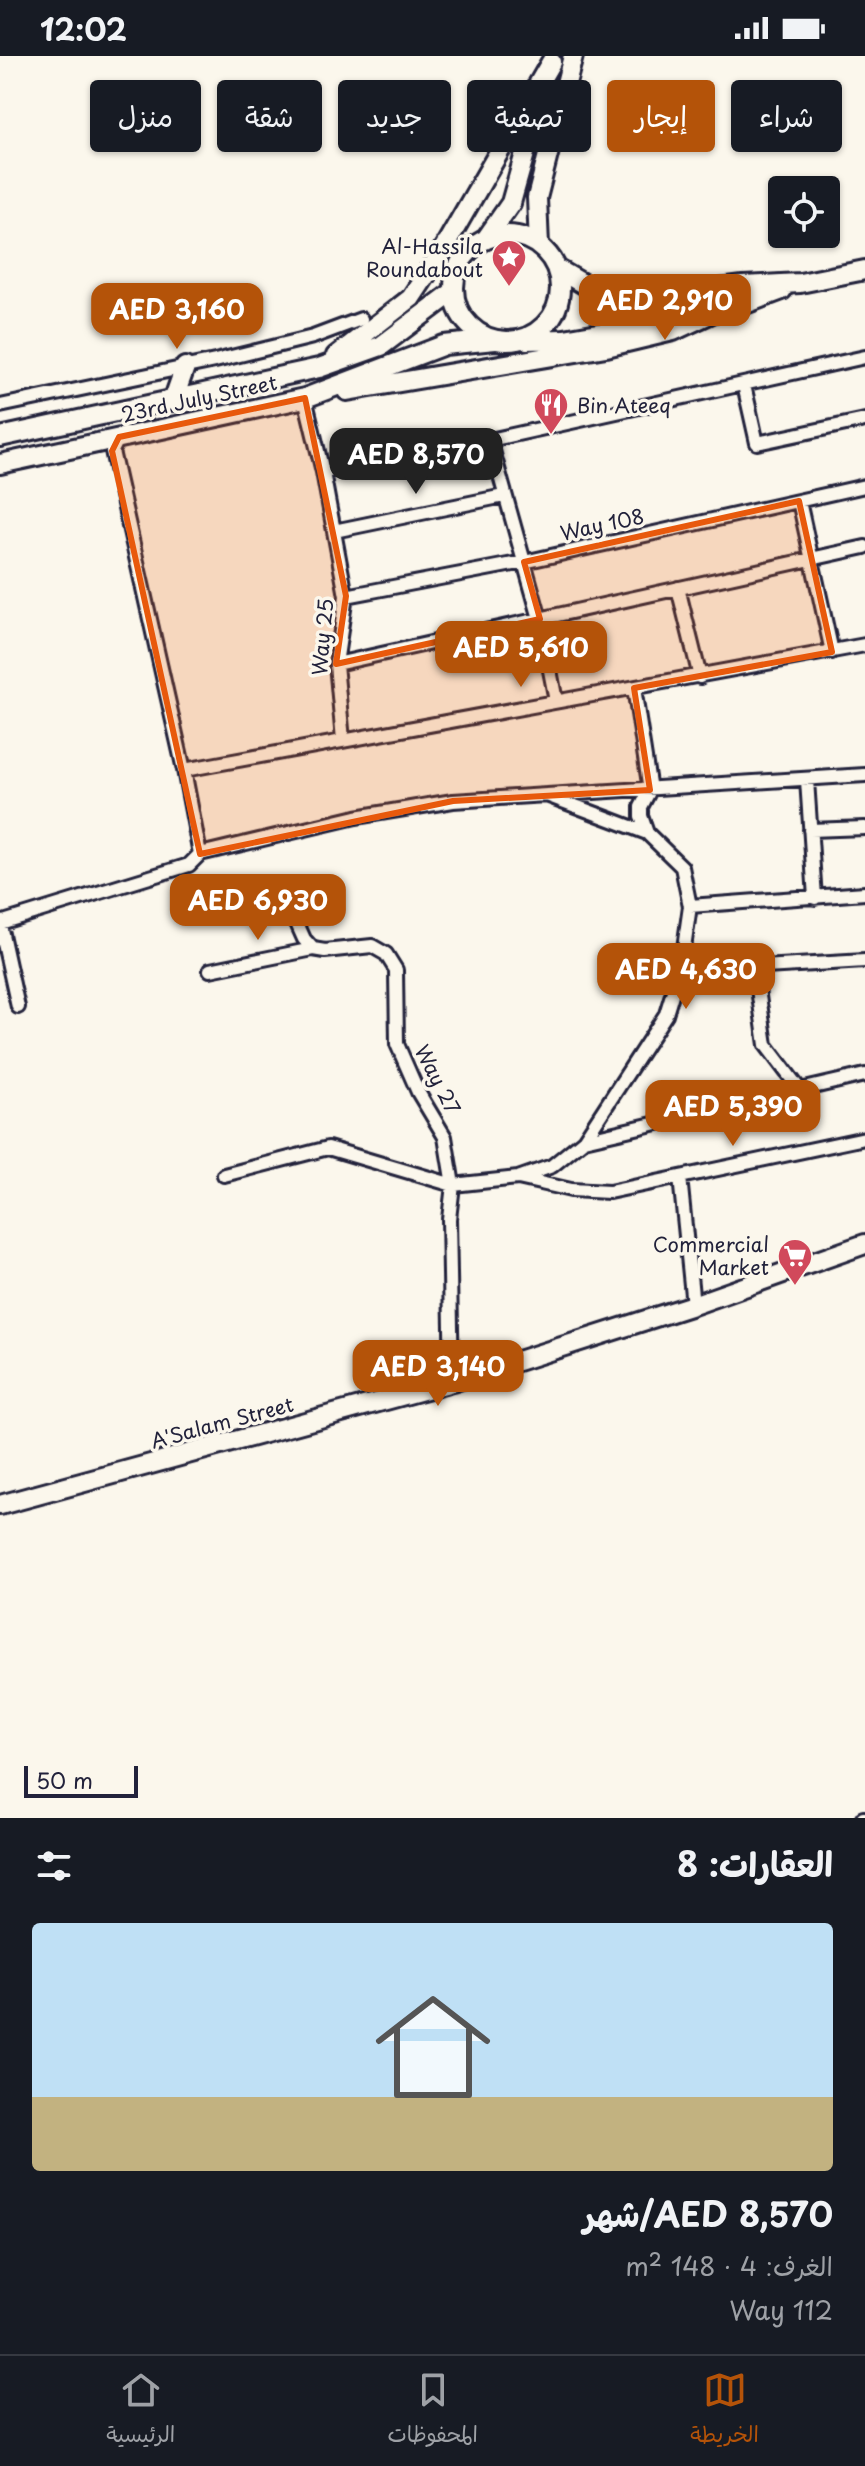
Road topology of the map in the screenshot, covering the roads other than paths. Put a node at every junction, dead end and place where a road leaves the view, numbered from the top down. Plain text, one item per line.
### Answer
1 (573, 56) edge
2 (552, 59) edge
3 (486, 239) junction
4 (539, 246) junction
5 (556, 268) junction
6 (865, 270) edge
7 (800, 283) junction
8 (453, 292) junction
9 (714, 312) junction
10 (361, 319) dead end
11 (495, 340) junction
12 (518, 340) junction
13 (865, 357) edge
14 (185, 367) junction
15 (319, 368) junction
16 (744, 385) junction
17 (305, 398) junction
18 (173, 401) junction
19 (0, 406) edge
20 (865, 420) edge
21 (0, 437) edge
22 (490, 440) junction
23 (111, 443) junction
24 (0, 464) edge
25 (323, 472) junction
26 (865, 486) edge
27 (504, 496) junction
28 (799, 501) junction
29 (334, 531) junction
30 (865, 547) edge
31 (811, 558) junction
32 (524, 562) junction
33 (678, 588) junction
34 (346, 596) junction
35 (540, 619) junction
36 (865, 645) edge
37 (832, 652) junction
38 (336, 664) junction
39 (700, 677) junction
40 (634, 688) junction
41 (556, 701) junction
42 (343, 740) junction
43 (184, 770) junction
44 (865, 775) edge
45 (807, 780) junction
46 (650, 790) junction
47 (549, 796) junction
48 (865, 828) edge
49 (810, 830) junction
50 (647, 833) junction
51 (200, 854) junction
52 (865, 893) edge
53 (815, 898) junction
54 (690, 906) junction
55 (296, 921) dead end
56 (0, 924) edge
57 (313, 949) junction
58 (865, 961) edge
59 (755, 968) junction
60 (210, 970) dead end
61 (679, 972) junction
62 (18, 1007) dead end
63 (865, 1075) edge
64 (800, 1090) junction
65 (865, 1138) edge
66 (584, 1140) junction
67 (224, 1175) dead end
68 (680, 1177) junction
69 (518, 1178) junction
70 (453, 1185) junction
71 (862, 1241) edge
72 (693, 1305) junction
73 (452, 1382) junction
74 (0, 1505) edge

1 - 4 main road
2 - 3 main road
2 - 15 main road
3 - 4 main road
3 - 8 main road
4 - 5 main road
5 - 7 main road
5 - 12 main road
6 - 7 main road
7 - 9 main road
8 - 11 main road
8 - 15 main road, 23rd July Street
9 - 12 main road
9 - 17 main road
10 - 14 street
11 - 12 main road
11 - 17 main road, 23rd July Street
13 - 16 street
14 - 18 main road
14 - 19 street
15 - 18 main road, 23rd July Street
16 - 20 street
16 - 22 street
17 - 23 main road, 23rd July Street
17 - 25 street, Way 25
18 - 21 main road, 23rd July Street
22 - 25 street
22 - 27 street
23 - 24 main road, 23rd July Street
23 - 43 street
25 - 29 street, Way 25
26 - 28 street, Way 108
27 - 29 street
27 - 32 street
28 - 31 street
28 - 32 street, Way 108
29 - 34 street, Way 25
30 - 31 street
31 - 33 street
31 - 37 street
32 - 34 street, Way 108
32 - 35 street
33 - 35 street
33 - 39 street
34 - 38 street, Way 25
35 - 38 street
35 - 41 street
36 - 37 street
37 - 39 street
38 - 42 street, Way 25
39 - 40 street
40 - 41 street
40 - 46 street
41 - 42 street
42 - 43 street
43 - 51 street
44 - 45 street
45 - 46 street
45 - 49 street
46 - 47 street
46 - 50 street
47 - 50 street
47 - 51 street
48 - 49 street
49 - 53 street
50 - 54 street
51 - 56 street
52 - 53 street
53 - 54 street
54 - 61 street
55 - 57 street
56 - 62 street
57 - 60 street
57 - 70 street, Way 27
58 - 59 street
59 - 61 street
59 - 64 street
61 - 66 street
63 - 64 street
64 - 66 street
65 - 68 street
66 - 69 street
67 - 70 street
68 - 69 street
68 - 72 street
69 - 70 street
70 - 73 street, Way 27
71 - 72 main road, A'Salam Street
72 - 73 main road, A'Salam Street
73 - 74 main road, A'Salam Street

